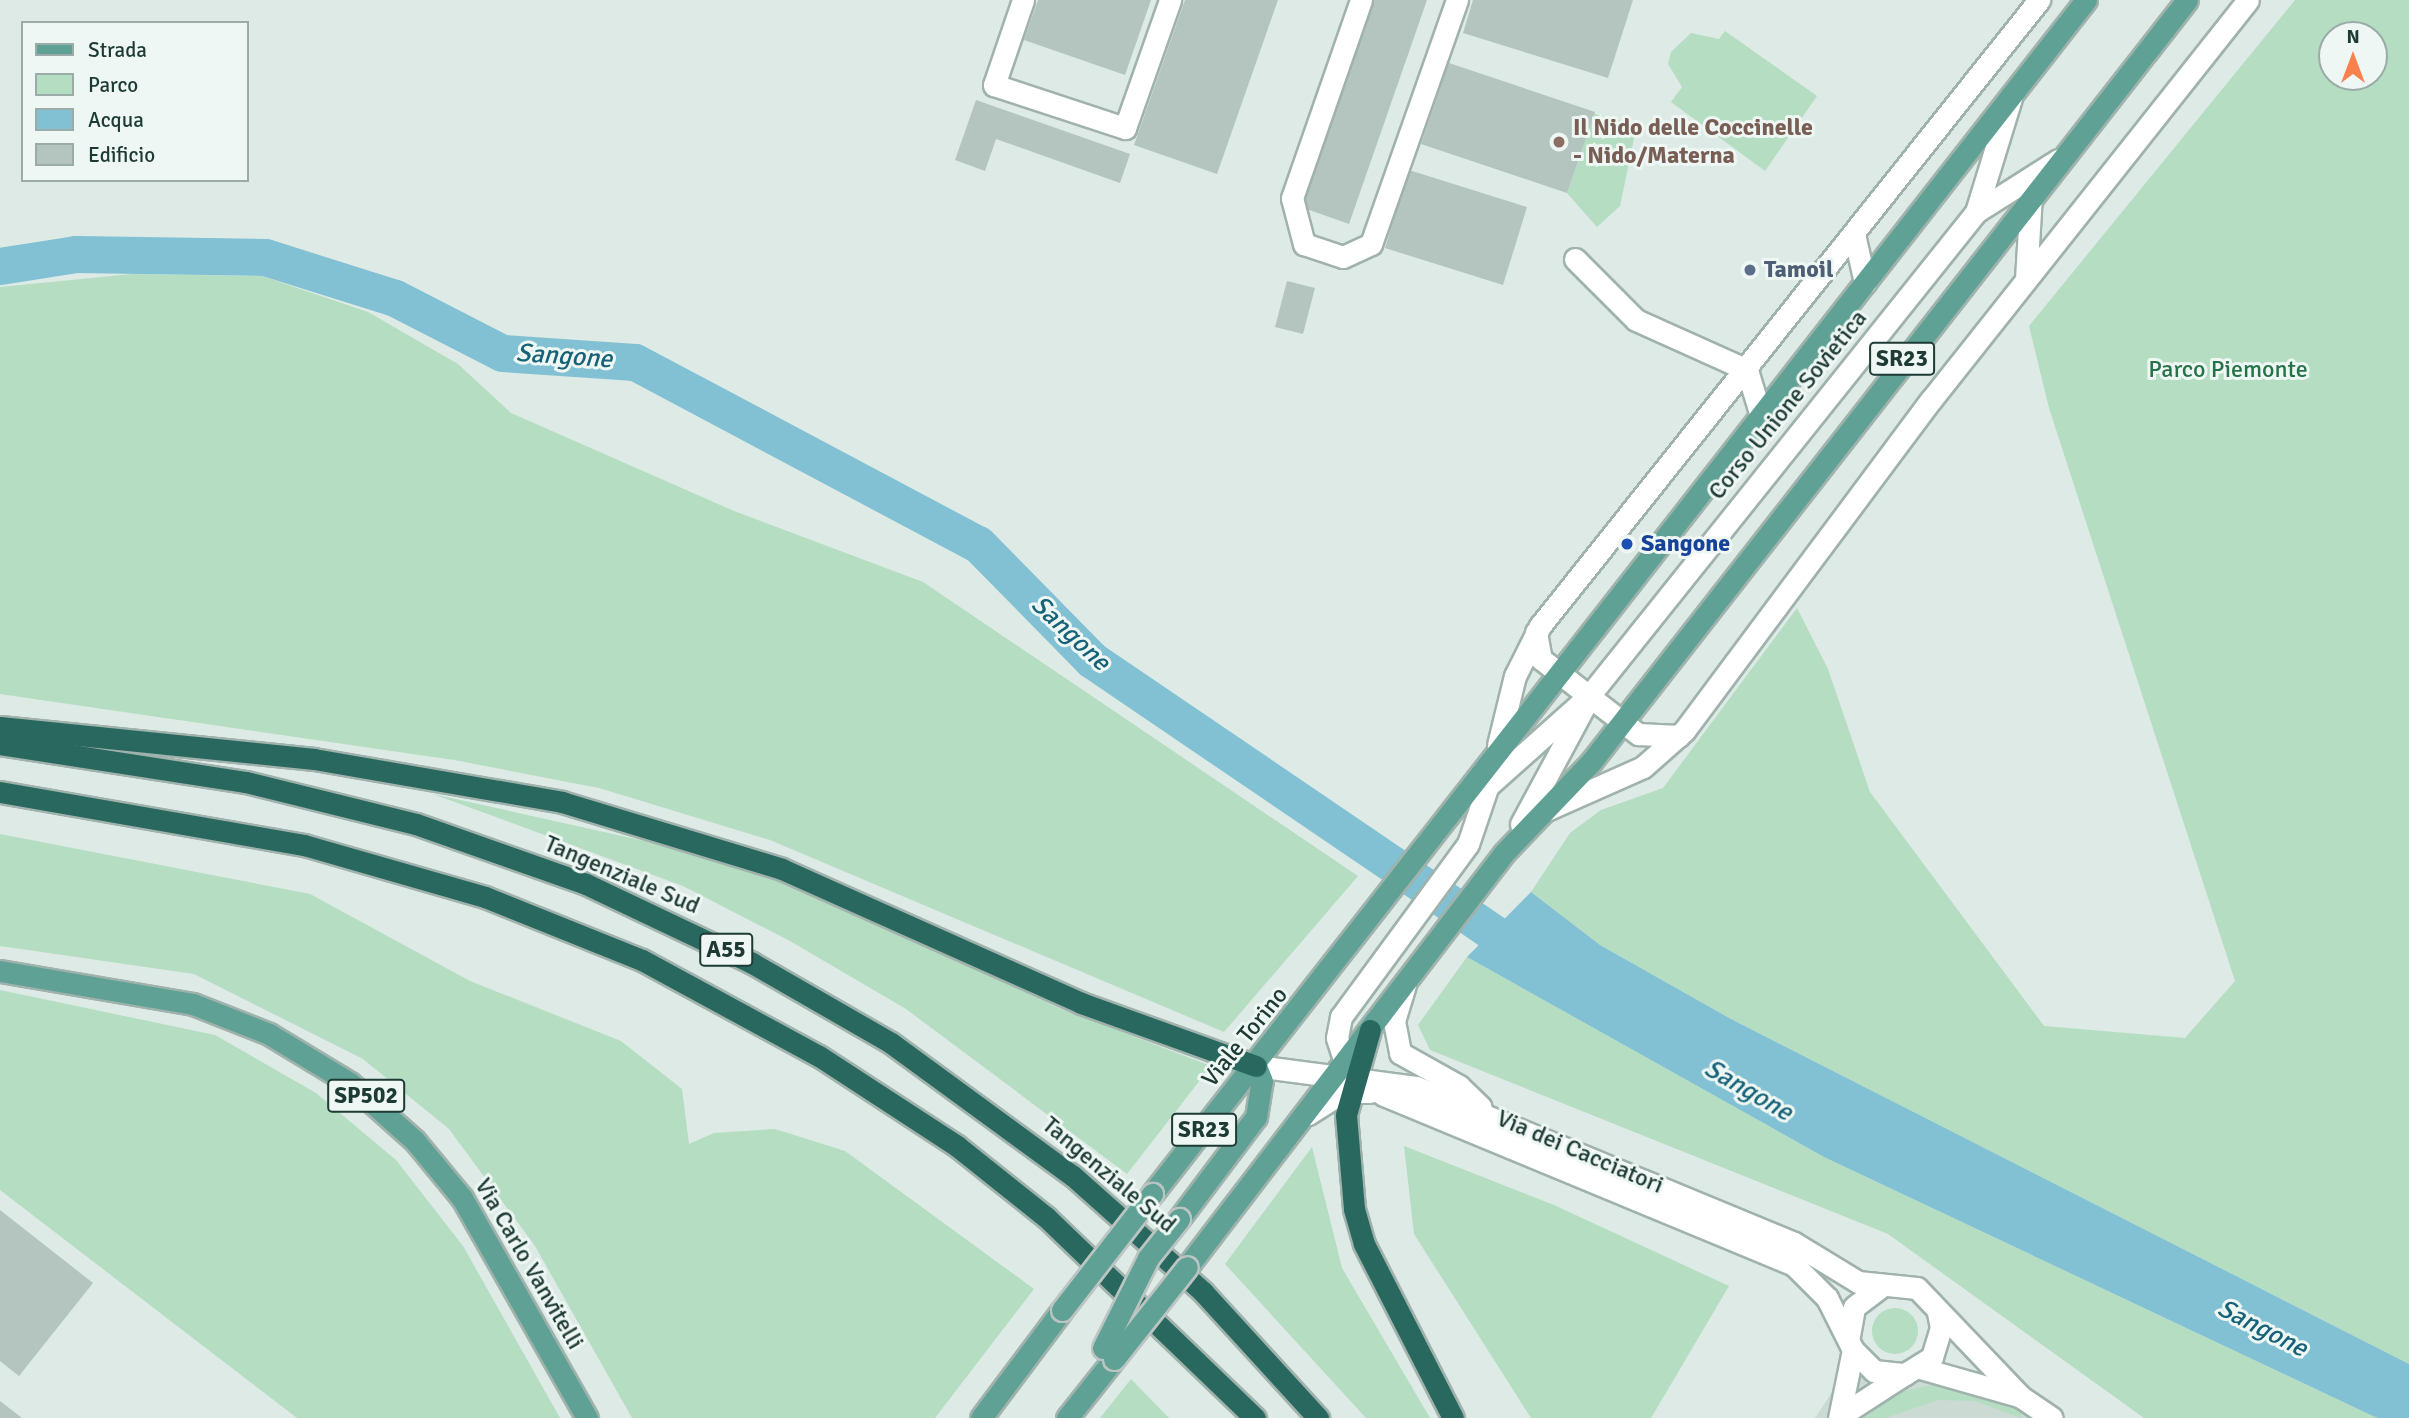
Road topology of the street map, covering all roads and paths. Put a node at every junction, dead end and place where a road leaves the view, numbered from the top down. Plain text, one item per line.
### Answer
1 (1023, 0) edge
2 (1170, 0) edge
3 (1361, 0) edge
4 (1457, 0) edge
5 (2039, 0) edge
6 (2086, 0) edge
7 (2187, 0) edge
8 (2248, 0) edge
9 (2011, 96) junction
10 (2057, 160) junction
11 (2031, 195) junction
12 (1976, 212) junction
13 (1854, 234) junction
14 (1575, 259) dead end
15 (2026, 279) junction
16 (1865, 283) junction
17 (1747, 370) junction
18 (1761, 416) junction
19 (1536, 632) junction
20 (1556, 670) junction
21 (1589, 696) junction
22 (1621, 721) junction
23 (0, 727) edge
24 (1678, 736) junction
25 (0, 744) edge
26 (1498, 745) junction
27 (1488, 785) junction
28 (0, 792) edge
29 (1542, 812) junction
30 (1447, 824) junction
31 (1498, 862) junction
32 (1396, 888) joint
33 (0, 971) edge
34 (1406, 982) junction
35 (1370, 1030) joint
36 (1256, 1066) junction
37 (1346, 1078) junction
38 (1488, 1114) junction
39 (1304, 1117) joint
40 (1888, 1283) junction
41 (1938, 1312) junction
42 (1851, 1343) junction
43 (1108, 1354) junction
44 (1913, 1371) junction
45 (1223, 1384) junction
46 (2021, 1397) junction
47 (1840, 1417) edge
48 (587, 1418) edge
49 (981, 1418) edge
50 (1067, 1418) edge
51 (1239, 1418) edge
52 (1255, 1418) edge
53 (1318, 1418) edge
54 (1453, 1418) edge
55 (2052, 1418) edge

1 - 2 street
3 - 4 street
5 - 13 street, Corso Unione Sovietica
6 - 9 main road, Corso Unione Sovietica / SR23
7 - 10 main road, SR23
8 - 15 street
9 - 12 street
9 - 16 main road, Corso Unione Sovietica / SR23
10 - 11 main road, SR23
10 - 12 street
11 - 15 street
11 - 22 main road, SR23
12 - 21 street, Corso Unione Sovietica
13 - 16 street, Corso Unione Sovietica
13 - 17 street, Corso Unione Sovietica
14 - 17 street
15 - 24 street
16 - 18 main road, Corso Unione Sovietica / SR23
17 - 18 street, Corso Unione Sovietica
17 - 19 street, Corso Unione Sovietica
18 - 20 main road, Corso Unione Sovietica / SR23
19 - 20 street
19 - 26 street, Corso Unione Sovietica
20 - 21 street
20 - 26 main road, Corso Unione Sovietica / SR23
21 - 22 street
21 - 27 street
21 - 31 street
22 - 24 street
22 - 29 main road, SR23
23 - 36 highway
24 - 29 street
25 - 53 highway, Tangenziale Sud / A55
26 - 30 main road, Corso Unione Sovietica / SR23
27 - 30 street
27 - 37 street
28 - 45 highway, A55
29 - 31 main road, SR23
30 - 32 main road, Corso Unione Sovietica / SR23
31 - 34 main road, SR23
32 - 36 main road, Viale Torino / SR23
33 - 48 main road, Via Carlo Vanvitelli / SP502
34 - 35 main road, SR23
34 - 38 street
35 - 37 highway
36 - 37 street, Via dei Cacciatori
36 - 43 main road, bridge
36 - 49 main road, Viale Torino / SR23, bridge
37 - 38 street, Via dei Cacciatori
37 - 39 street
37 - 42 street, Via dei Cacciatori
37 - 54 highway
38 - 40 street, Via dei Cacciatori
39 - 43 main road, SR23, bridge
40 - 41 street, Via dei Cacciatori
40 - 42 street
41 - 44 street
41 - 46 street, Via dei Cacciatori
42 - 44 street, Via dei Cacciatori
42 - 47 street
43 - 50 main road, SR23
44 - 46 street, Via dei Cacciatori
44 - 47 street
45 - 51 highway
45 - 52 highway, A55
46 - 55 street, Via dei Cacciatori

